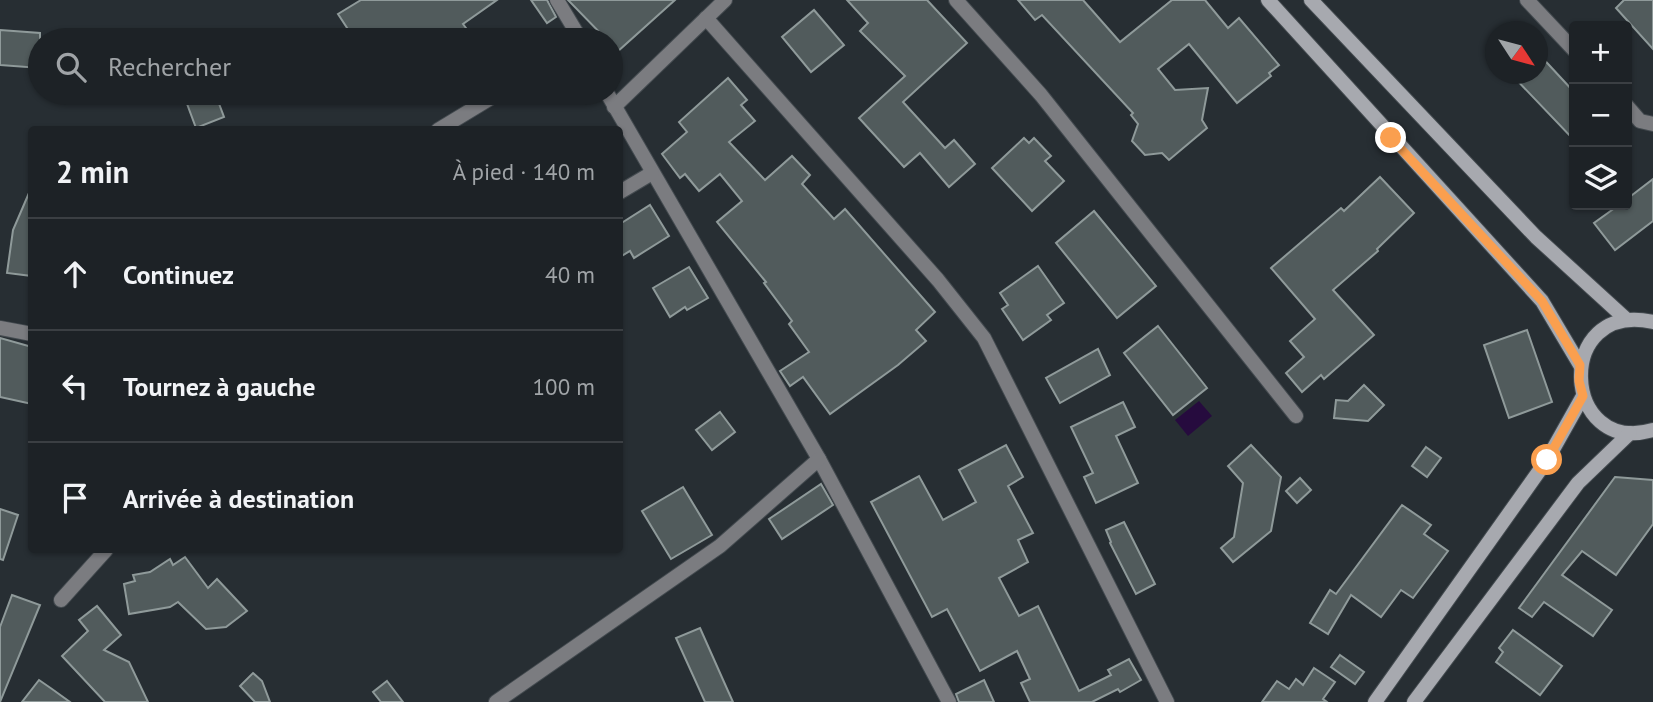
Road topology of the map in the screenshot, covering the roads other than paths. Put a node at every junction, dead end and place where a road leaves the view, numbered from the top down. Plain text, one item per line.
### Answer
1 (557, 0) edge
2 (725, 0) edge
3 (956, 0) edge
4 (1268, 0) edge
5 (1311, 0) edge
6 (1527, 0) edge
7 (706, 18) junction
8 (574, 28) edge
9 (1569, 45) edge
10 (623, 98) edge
11 (480, 105) edge
12 (614, 107) edge
13 (1632, 112) edge
14 (1653, 124) edge
15 (445, 126) edge
16 (652, 173) junction
17 (623, 190) edge
18 (1627, 320) junction
19 (1653, 322) edge
20 (0, 328) edge
21 (28, 333) edge
22 (1580, 365) junction
23 (1583, 396) junction
24 (1296, 416) dead end
25 (1652, 431) edge
26 (1630, 433) junction
27 (820, 459) junction
28 (103, 553) edge
29 (61, 600) dead end
30 (496, 702) edge
31 (949, 702) edge
32 (1167, 702) edge
33 (1375, 702) edge
34 (1414, 702) edge

1 - 8 street
2 - 7 street
3 - 24 street
4 - 22 main road
5 - 18 main road
6 - 9 street
7 - 10 street
7 - 32 street
11 - 15 street
12 - 16 street
13 - 14 street
16 - 17 street
16 - 27 street
18 - 19 main road
18 - 22 main road
20 - 21 street
22 - 23 main road
23 - 26 main road
23 - 33 main road
25 - 26 main road
26 - 34 main road
27 - 30 street
27 - 31 street
28 - 29 street

